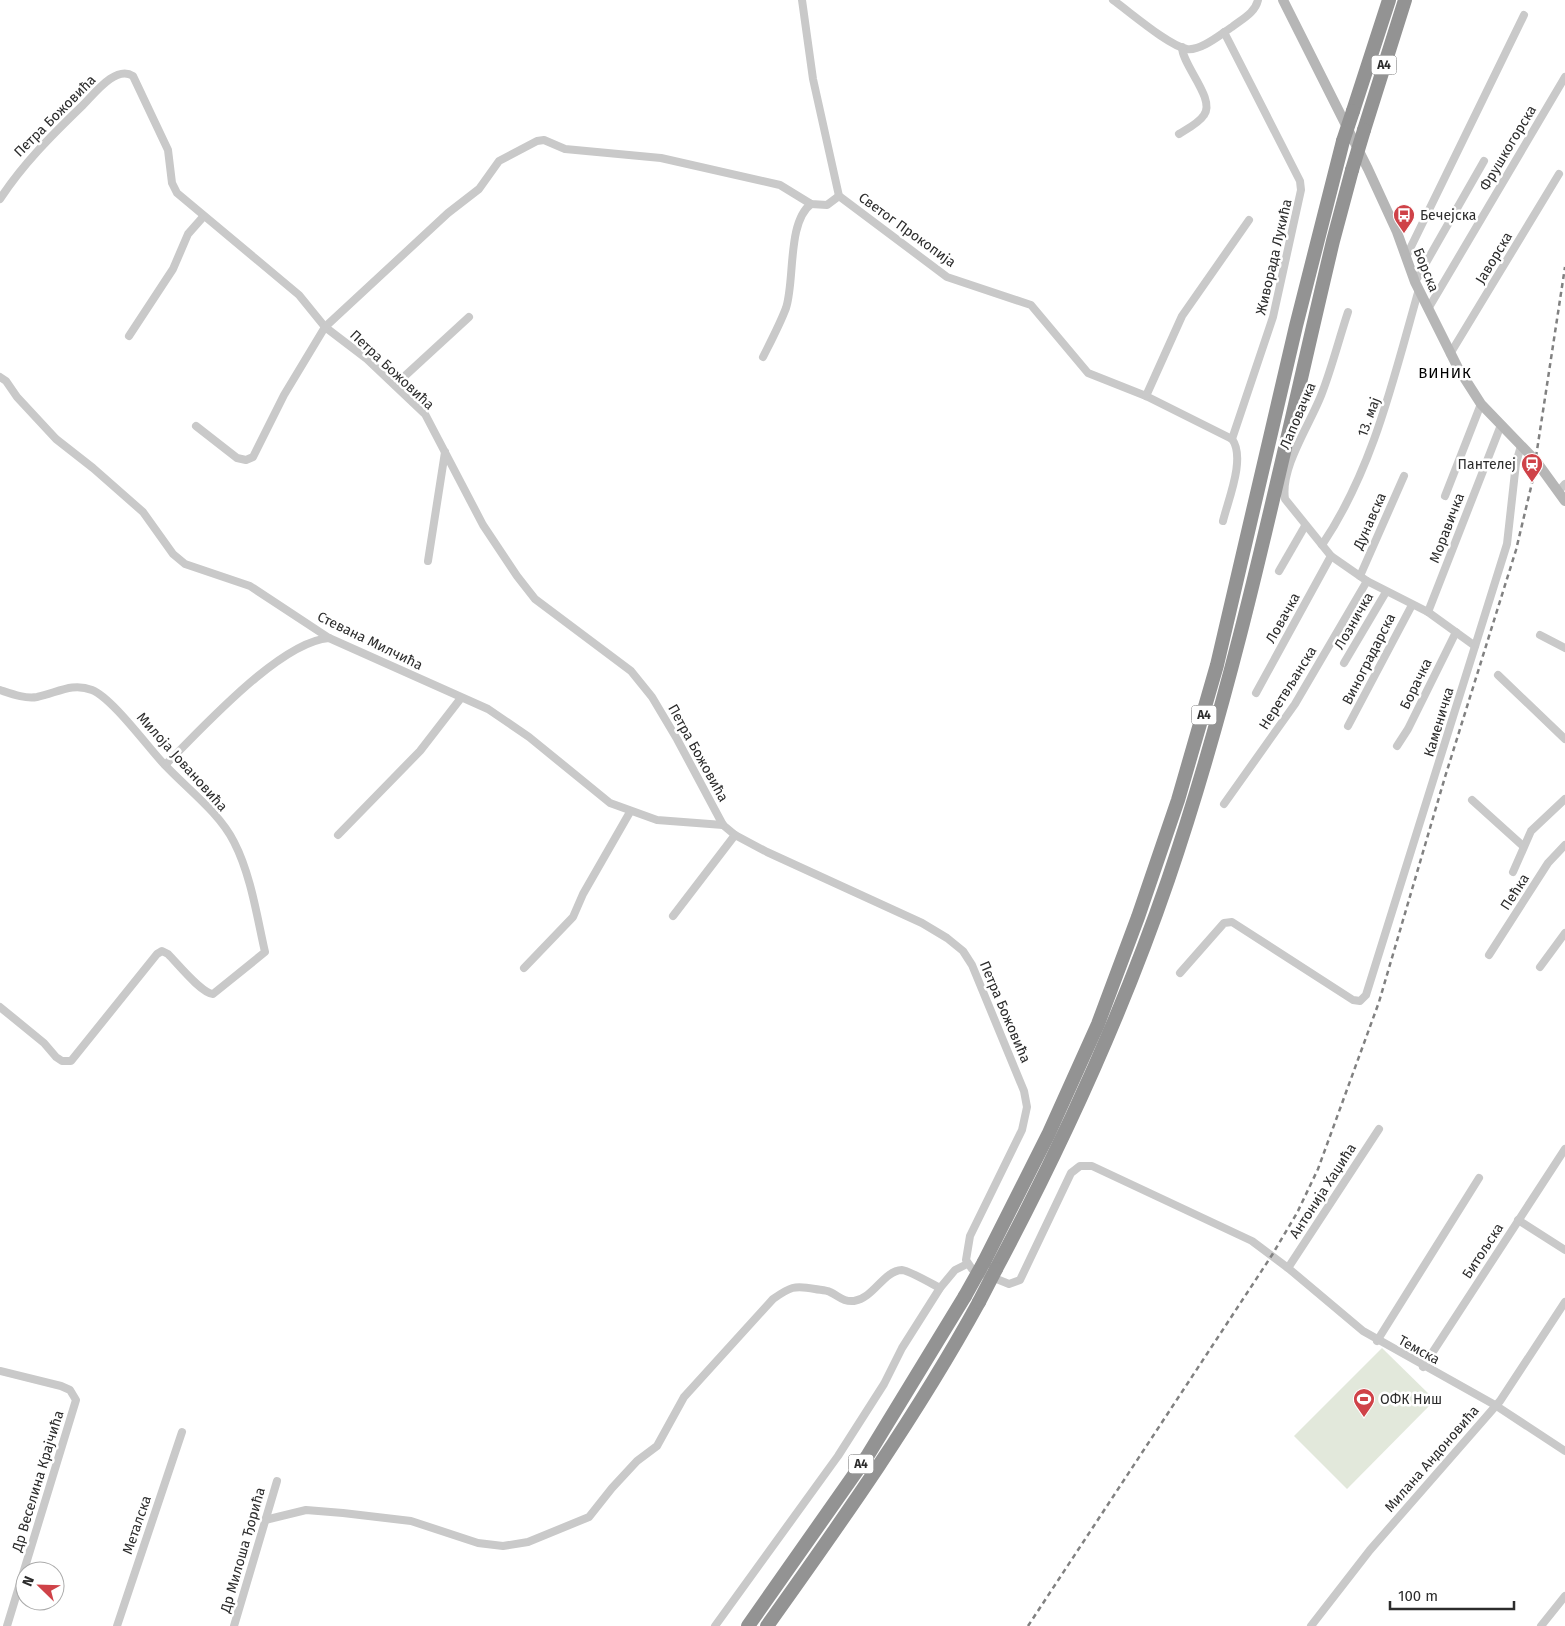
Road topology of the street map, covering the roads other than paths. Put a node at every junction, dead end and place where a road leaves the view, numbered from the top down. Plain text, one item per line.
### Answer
1 (802, 0) edge
2 (1113, 0) edge
3 (1258, 0) edge
4 (1283, 0) edge
5 (1389, 0) edge
6 (1405, 0) edge
7 (1524, 15) dead end
8 (1224, 32) junction
9 (1182, 46) junction
10 (1565, 76) edge
11 (1179, 134) dead end
12 (1484, 161) dead end
13 (1559, 174) dead end
14 (839, 196) junction
15 (0, 199) edge
16 (811, 204) junction
17 (203, 217) junction
18 (1249, 220) dead end
19 (1406, 257) junction
20 (1417, 285) junction
21 (1428, 309) junction
22 (1348, 312) dead end
23 (469, 317) dead end
24 (325, 327) junction
25 (129, 336) dead end
26 (1450, 354) junction
27 (764, 357) dead end
28 (0, 377) edge
29 (395, 385) junction
30 (1146, 396) junction
31 (1481, 404) junction
32 (1501, 425) junction
33 (196, 426) dead end
34 (1232, 439) junction
35 (1520, 446) junction
36 (445, 452) junction
37 (1404, 476) dead end
38 (1562, 488) edge
39 (1444, 496) dead end
40 (1565, 501) edge
41 (1223, 522) dead end
42 (1305, 526) junction
43 (1322, 545) junction
44 (1331, 556) junction
45 (428, 561) dead end
46 (1280, 571) dead end
47 (1360, 576) junction
48 (1367, 582) junction
49 (1386, 592) junction
50 (1412, 605) junction
51 (1428, 612) junction
52 (1456, 632) junction
53 (1540, 635) dead end
54 (329, 638) junction
55 (1475, 646) junction
56 (1565, 648) edge
57 (1344, 663) dead end
58 (1498, 675) dead end
59 (0, 690) edge
60 (1256, 693) dead end
61 (461, 698) junction
62 (1348, 726) dead end
63 (1565, 739) edge
64 (1397, 746) dead end
65 (165, 766) junction
66 (1565, 798) edge
67 (1472, 800) dead end
68 (1224, 804) dead end
69 (630, 812) junction
70 (723, 825) junction
71 (338, 835) dead end
72 (735, 835) junction
73 (1565, 845) edge
74 (1523, 846) junction
75 (1513, 872) dead end
76 (673, 916) dead end
77 (1565, 933) edge
78 (1489, 954) dead end
79 (524, 968) dead end
80 (1540, 968) dead end
81 (1180, 973) dead end
82 (0, 1007) edge
83 (1379, 1129) dead end
84 (1565, 1149) edge
85 (1479, 1178) dead end
86 (1518, 1220) junction
87 (1565, 1250) edge
88 (967, 1264) junction
89 (990, 1265) junction
90 (1288, 1268) junction
91 (940, 1288) junction
92 (1565, 1302) edge
93 (1377, 1341) junction
94 (1424, 1367) junction
95 (0, 1371) edge
96 (1495, 1406) junction
97 (182, 1432) dead end
98 (1565, 1451) edge
99 (277, 1481) dead end
100 (265, 1520) junction
101 (1565, 1596) edge
102 (7, 1626) edge
103 (117, 1626) edge
104 (234, 1626) edge
105 (715, 1626) edge
106 (748, 1626) edge
107 (768, 1626) edge
108 (1311, 1626) edge
109 (1541, 1626) edge

1 - 14 street, Светог Прокопија
2 - 9 street
3 - 8 street
4 - 19 street, Борска
5 - 89 highway, A4, bridge
6 - 89 highway, A4, bridge
7 - 19 street
8 - 9 street
8 - 34 street, Живорада Лукића
9 - 11 street
10 - 21 street, Фрушкогорска
12 - 20 street, 13. мај
13 - 26 street, Јаворска
14 - 16 street
14 - 30 street, Светог Прокопија
15 - 17 street, Петра Божовића
16 - 24 street
16 - 27 street
17 - 24 street, Петра Божовића
17 - 25 street
18 - 30 street
19 - 20 street, Борска
20 - 21 street, Борска
20 - 43 street, 13. мај
21 - 26 street, Борска
22 - 42 street, Лаповачка
23 - 29 street
24 - 29 street, Петра Божовића
24 - 33 street
26 - 31 street, Борска
28 - 54 street, Стевана Милчића
29 - 36 street, Петра Божовића
30 - 34 street, Светог Прокопија
31 - 32 street, Борска
31 - 39 street
32 - 35 street, Борска
32 - 51 street, Моравичка
34 - 41 street
35 - 38 street, Борска
35 - 55 street, Каменичка
36 - 45 street
36 - 70 street, Петра Божовића
37 - 47 street, Дунавска
38 - 40 street, Борска
42 - 43 street, Лаповачка
42 - 46 street
43 - 44 street, Лаповачка
44 - 47 street, Лаповачка
44 - 60 street, Ловачка
47 - 48 street, Лаповачка
48 - 49 street, Лаповачка
48 - 68 street, Неретвљанска
49 - 50 street, Лаповачка
49 - 57 street, Лозничка
50 - 51 street, Лаповачка
50 - 62 street, Виноградарска
51 - 52 street, Лаповачка
52 - 55 street, Лаповачка
52 - 64 street, Борачка
53 - 56 street
54 - 61 street, Стевана Милчића
54 - 65 street
55 - 81 street, Каменичка
58 - 63 street
59 - 65 street, Милоја Јовановића
61 - 69 street, Стевана Милчића
61 - 71 street
65 - 82 street, Милоја Јовановића
66 - 74 street
67 - 74 street
69 - 70 street, Стевана Милчића
69 - 79 street
70 - 72 street, Петра Божовића
72 - 76 street
72 - 88 street, Петра Божовића
73 - 78 street, Пећка
74 - 75 street
77 - 80 street
83 - 90 street, Антонија Хаџића
84 - 86 street, Битољска
85 - 93 street
86 - 87 street
86 - 94 street, Битољска
88 - 90 street, Темска
88 - 91 street
89 - 106 highway, A4, bridge
89 - 107 highway, A4, bridge
90 - 93 street, Темска
91 - 100 street
91 - 105 street
92 - 96 street, Милана Андоновића
93 - 94 street, Темска
94 - 96 street, Темска
95 - 102 street, Др Веселина Крајчића
96 - 98 street, Темска
96 - 108 street, Милана Андоновића
97 - 103 street, Металска
99 - 100 street, Др Милоша Ђорића
100 - 104 street, Др Милоша Ђорића
101 - 109 street

